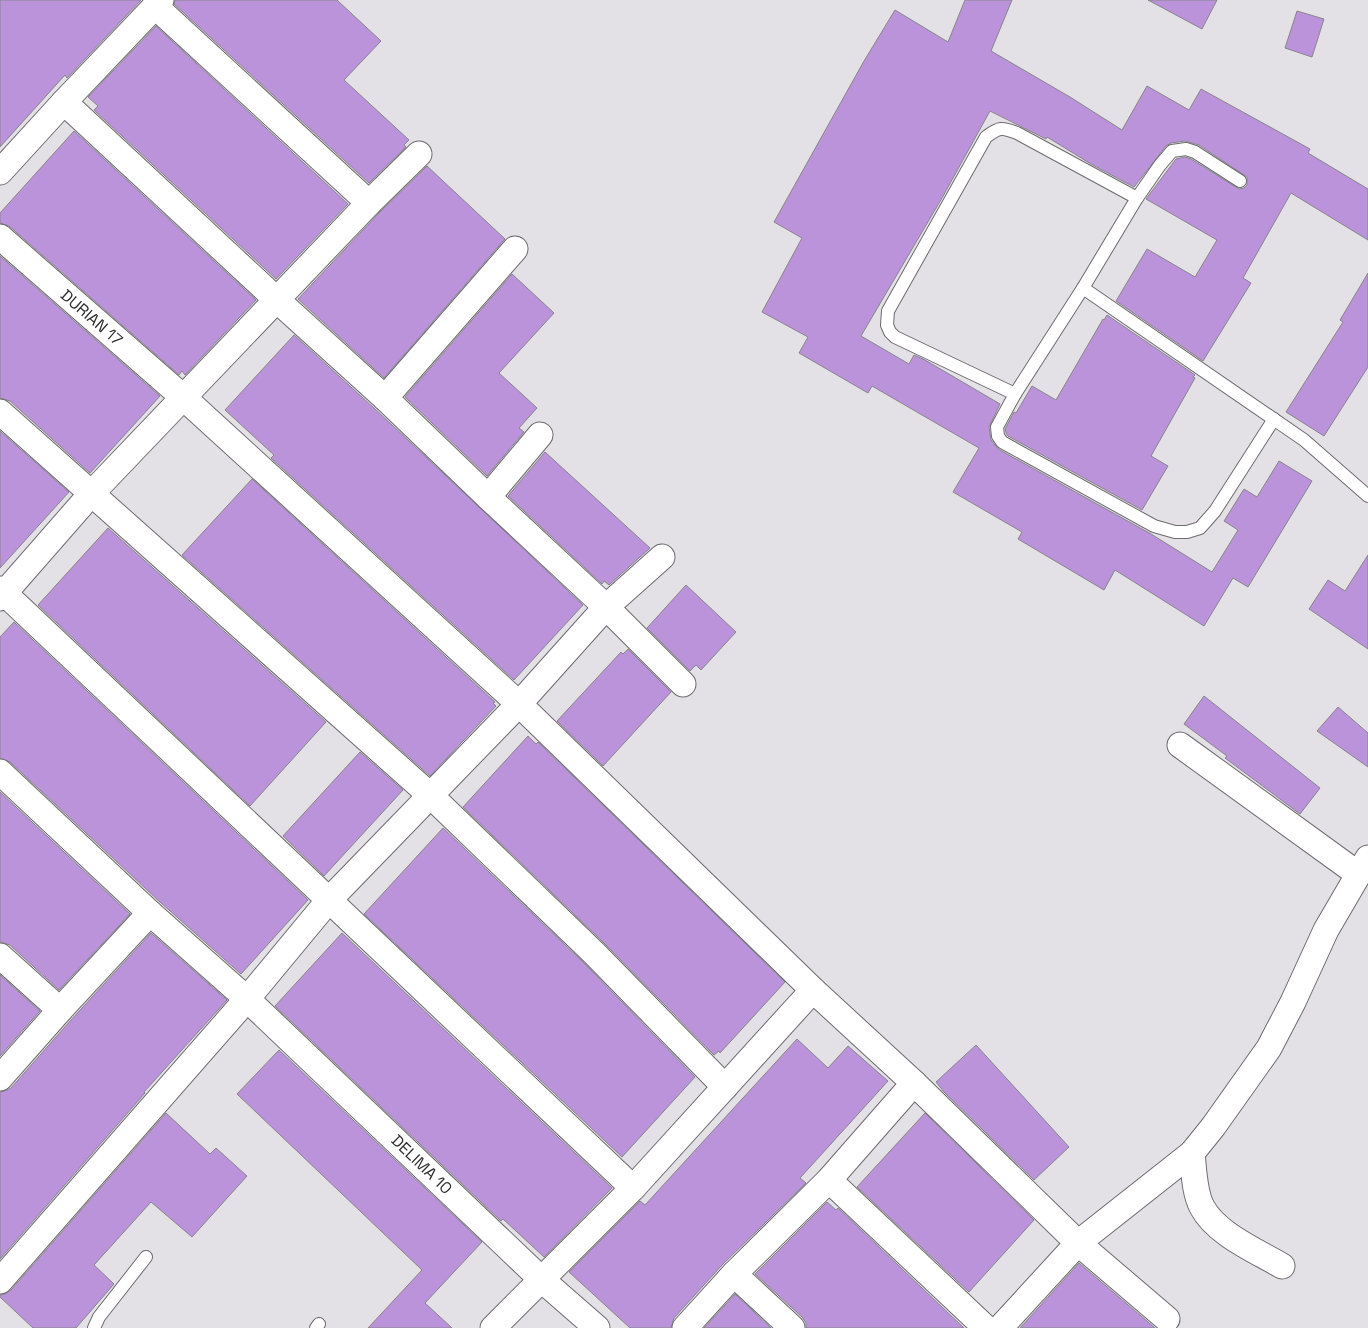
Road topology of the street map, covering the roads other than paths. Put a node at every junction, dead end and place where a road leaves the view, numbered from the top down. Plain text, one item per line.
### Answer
1 (158, 3) edge
2 (64, 102) junction
3 (419, 154) dead end
4 (0, 172) edge
5 (1240, 181) dead end
6 (1137, 198) junction
7 (369, 202) junction
8 (0, 237) edge
9 (515, 249) dead end
10 (1084, 288) junction
11 (277, 300) junction
12 (1015, 394) junction
13 (184, 398) junction
14 (385, 398) junction
15 (0, 412) edge
16 (1274, 419) junction
17 (540, 435) dead end
18 (91, 494) junction
19 (1368, 496) edge
20 (488, 497) junction
21 (662, 557) dead end
22 (1, 593) edge
23 (606, 607) junction
24 (683, 684) dead end
25 (519, 704) junction
26 (1180, 745) dead end
27 (0, 772) edge
28 (431, 796) junction
29 (1363, 866) edge
30 (329, 900) junction
31 (150, 913) junction
32 (0, 956) edge
33 (813, 990) junction
34 (247, 1000) junction
35 (60, 1010) junction
36 (0, 1078) edge
37 (914, 1083) junction
38 (725, 1087) junction
39 (1192, 1153) junction
40 (829, 1180) junction
41 (633, 1188) junction
42 (1078, 1243) junction
43 (146, 1257) dead end
44 (1282, 1266) dead end
45 (734, 1274) junction
46 (541, 1279) junction
47 (0, 1281) edge
48 (1167, 1319) dead end
49 (94, 1328) edge
50 (493, 1328) edge
51 (597, 1328) edge
52 (685, 1328) edge
53 (792, 1328) edge
54 (986, 1328) edge
55 (1000, 1328) edge

1 - 2 street
1 - 7 street
2 - 4 street
2 - 11 street
3 - 7 street
5 - 6 lane
6 - 10 lane
6 - 12 lane
7 - 11 street
8 - 13 street, DURIAN 17
9 - 14 street
10 - 12 lane
10 - 16 lane
11 - 13 street
11 - 14 street
12 - 16 lane
13 - 18 street
13 - 25 street, DURIAN 17
14 - 20 street
15 - 18 street
16 - 19 lane
17 - 20 street
18 - 22 street
18 - 28 street
20 - 23 street
21 - 23 street
22 - 30 street
23 - 24 street
23 - 25 street
25 - 28 street
25 - 33 street, DURIAN 17
26 - 29 street
27 - 31 street, DELIMA 10
28 - 30 street
28 - 38 street
29 - 39 street
30 - 34 street
30 - 41 street
31 - 34 street, DELIMA 10
31 - 35 street
32 - 35 street
33 - 37 street, DURIAN 17
33 - 38 street
34 - 46 street, DELIMA 10
34 - 47 street
35 - 36 street
37 - 40 street
37 - 42 street, DURIAN 17
38 - 41 street
39 - 42 street
39 - 44 street
40 - 45 street
40 - 54 street
41 - 46 street
42 - 48 street, DURIAN 17
42 - 55 street
43 - 49 lane
45 - 52 street
45 - 53 street
46 - 50 street
46 - 51 street, DELIMA 10

